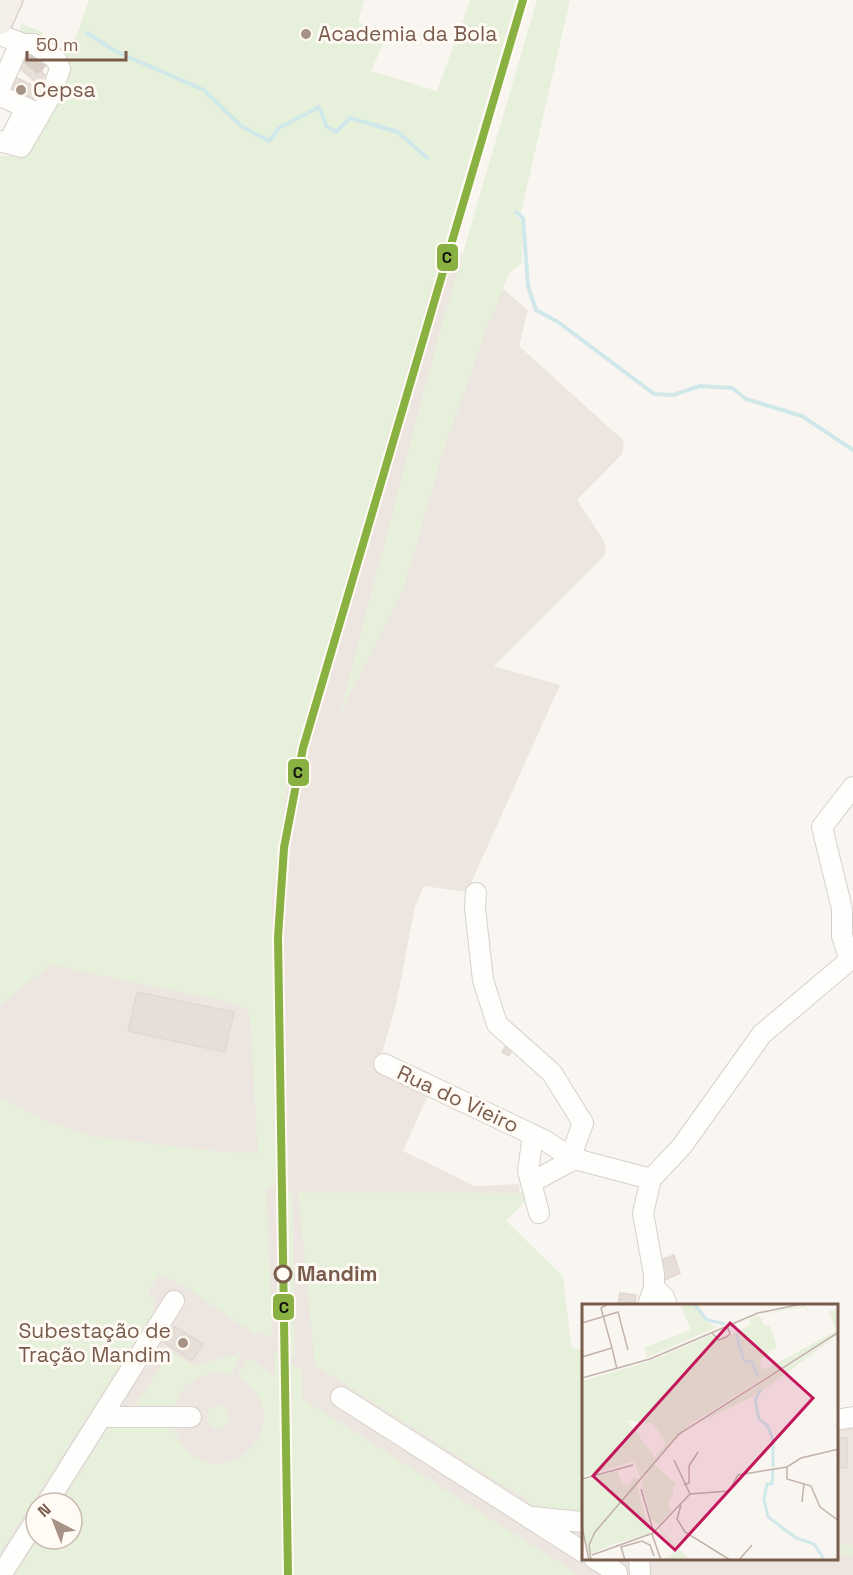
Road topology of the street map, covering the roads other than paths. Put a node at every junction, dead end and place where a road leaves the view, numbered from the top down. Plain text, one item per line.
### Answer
1 (10, 0) edge
2 (0, 21) edge
3 (0, 35) edge
4 (35, 57) junction
5 (12, 102) edge
6 (3, 139) edge
7 (853, 787) edge
8 (476, 893) dead end
9 (852, 962) edge
10 (384, 1064) dead end
11 (533, 1134) junction
12 (572, 1158) junction
13 (651, 1179) junction
14 (532, 1182) junction
15 (538, 1212) dead end
16 (651, 1297) edge
17 (174, 1301) dead end
18 (667, 1304) edge
19 (341, 1397) dead end
20 (102, 1417) junction
21 (191, 1417) dead end
22 (853, 1417) edge
23 (838, 1420) edge
24 (55, 1491) edge
25 (529, 1517) junction
26 (582, 1521) edge
27 (24, 1539) edge
28 (582, 1551) edge
29 (597, 1560) edge
30 (639, 1560) edge
31 (617, 1573) dead end
32 (1, 1575) edge
33 (640, 1575) edge

1 - 2 main road
3 - 4 street
4 - 5 street
4 - 5 street
5 - 6 street
5 - 6 street
7 - 9 street
8 - 12 street
9 - 13 street
10 - 11 street, Rua do Vieiro
11 - 12 street, Rua do Vieiro
11 - 14 street
12 - 13 street, Rua do Vieiro
12 - 14 street
13 - 16 street
14 - 15 street
16 - 18 street
17 - 20 street
19 - 25 street
20 - 21 street
20 - 24 street
22 - 23 street
25 - 26 street
25 - 28 street
27 - 32 street
29 - 31 street
30 - 33 street

